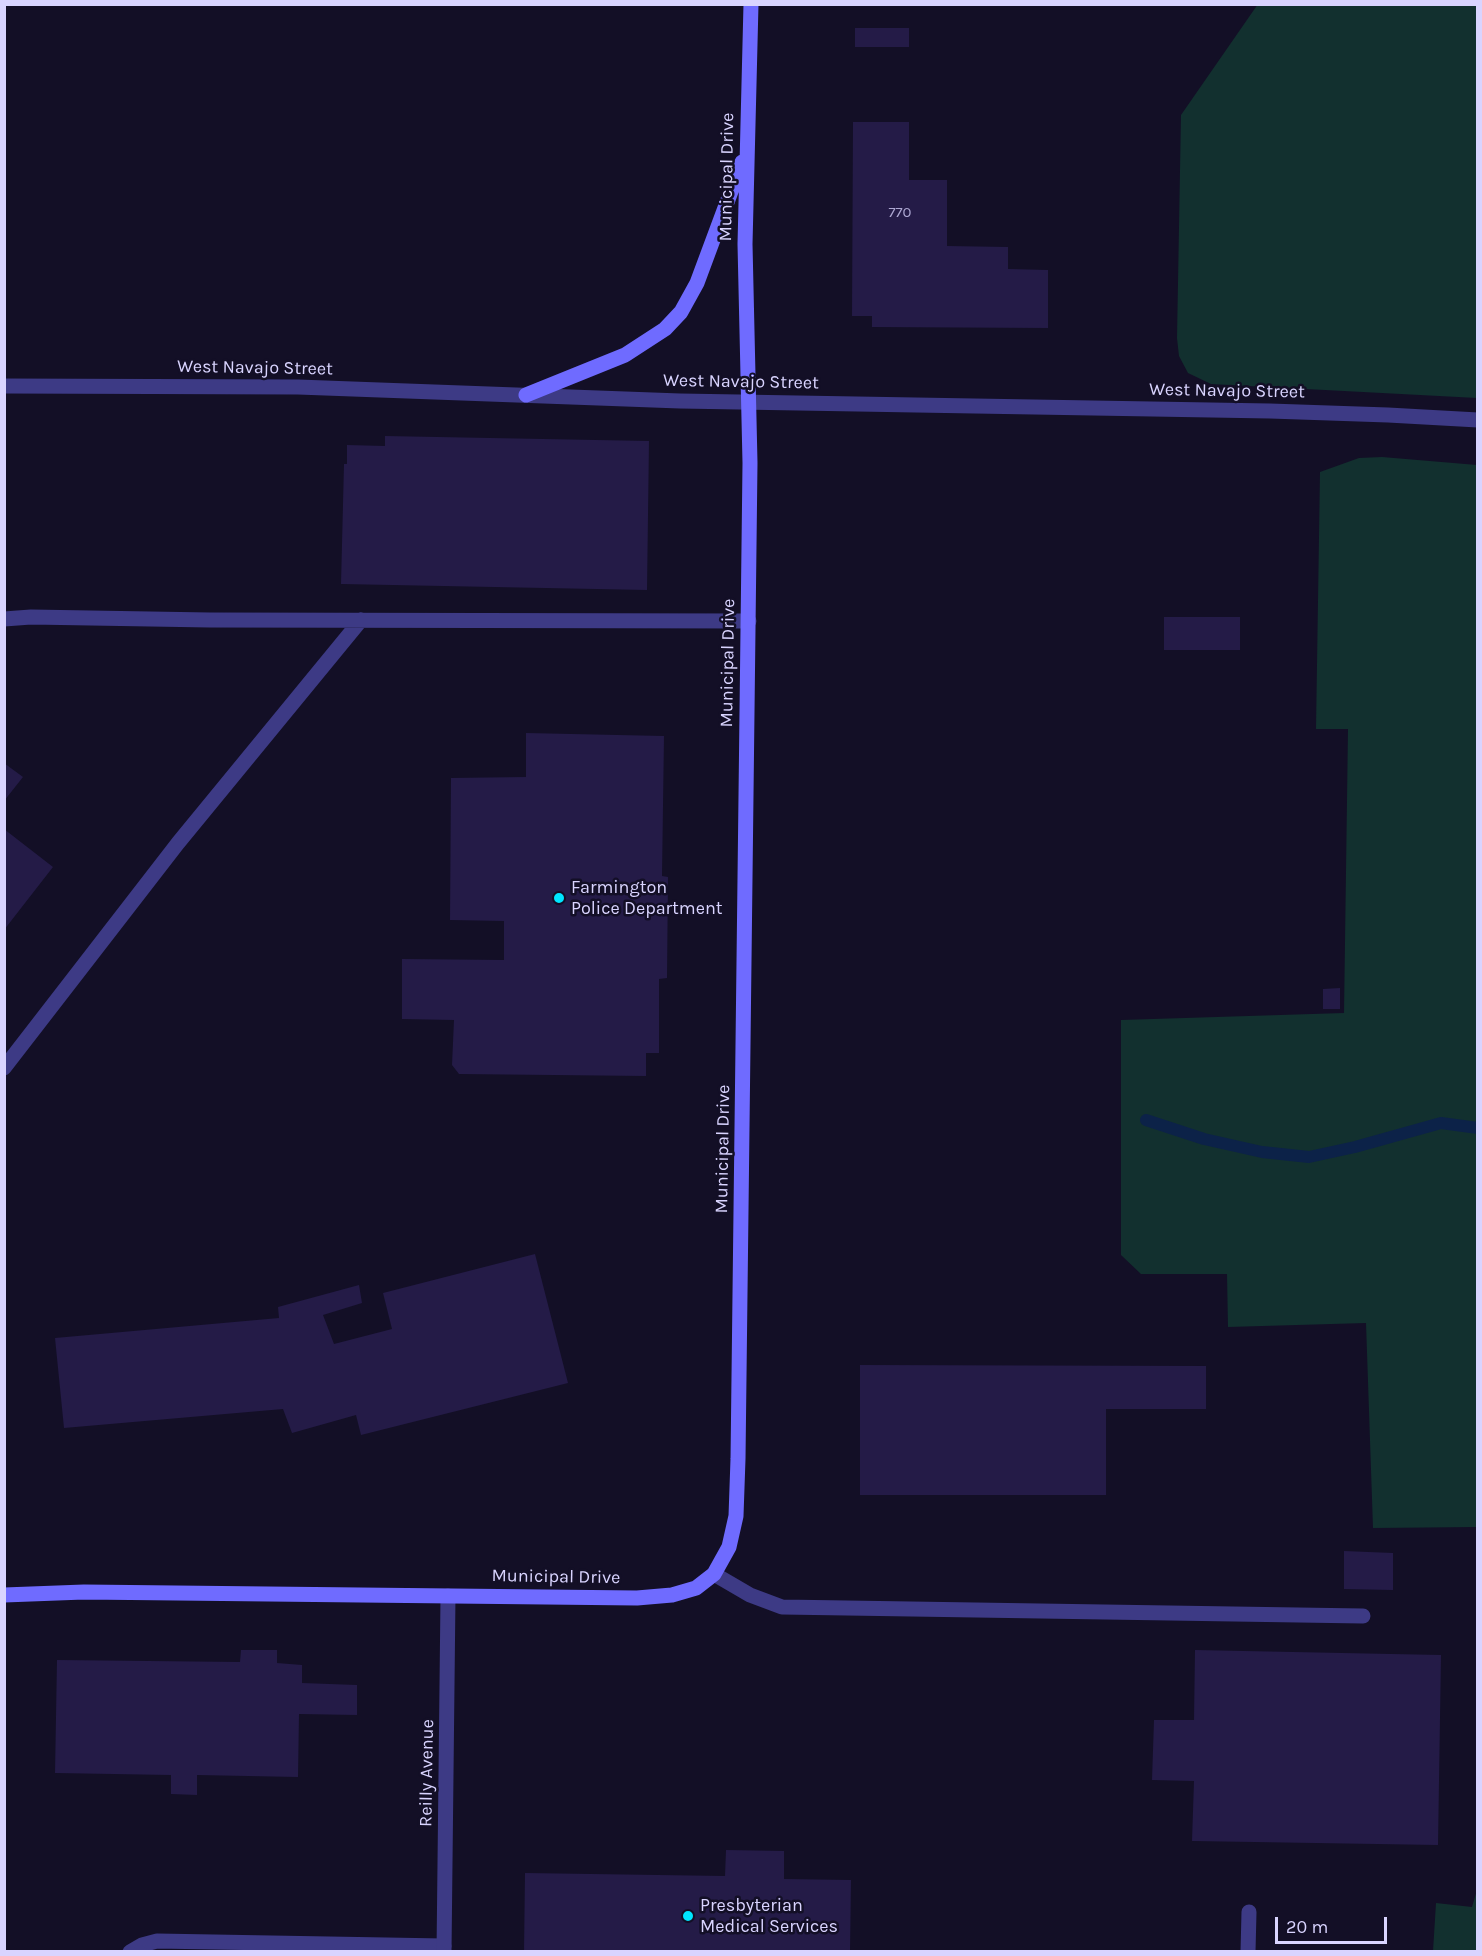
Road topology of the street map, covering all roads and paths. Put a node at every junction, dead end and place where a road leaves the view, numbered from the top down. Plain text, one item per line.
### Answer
1 (751, 4) edge
2 (746, 150) junction
3 (4, 386) edge
4 (526, 394) junction
5 (749, 402) junction
6 (1478, 420) edge
7 (4, 619) edge
8 (361, 620) junction
9 (748, 621) junction
10 (4, 1068) edge
11 (714, 1574) junction
12 (4, 1595) edge
13 (448, 1596) junction
14 (1363, 1616) dead end
15 (1249, 1912) dead end
16 (444, 1949) edge
17 (130, 1952) edge
18 (1248, 1952) edge

1 - 2 main road, Municipal Drive
2 - 4 main road
2 - 5 main road, Municipal Drive
3 - 4 street, West Navajo Street
4 - 5 street, West Navajo Street
5 - 6 street, West Navajo Street
5 - 9 main road, Municipal Drive
7 - 8 street
8 - 9 street
8 - 10 street
9 - 11 main road, Municipal Drive
11 - 13 main road, Municipal Drive
11 - 14 street
12 - 13 main road, Municipal Drive
13 - 16 street, Reilly Avenue
15 - 18 street
16 - 17 street

